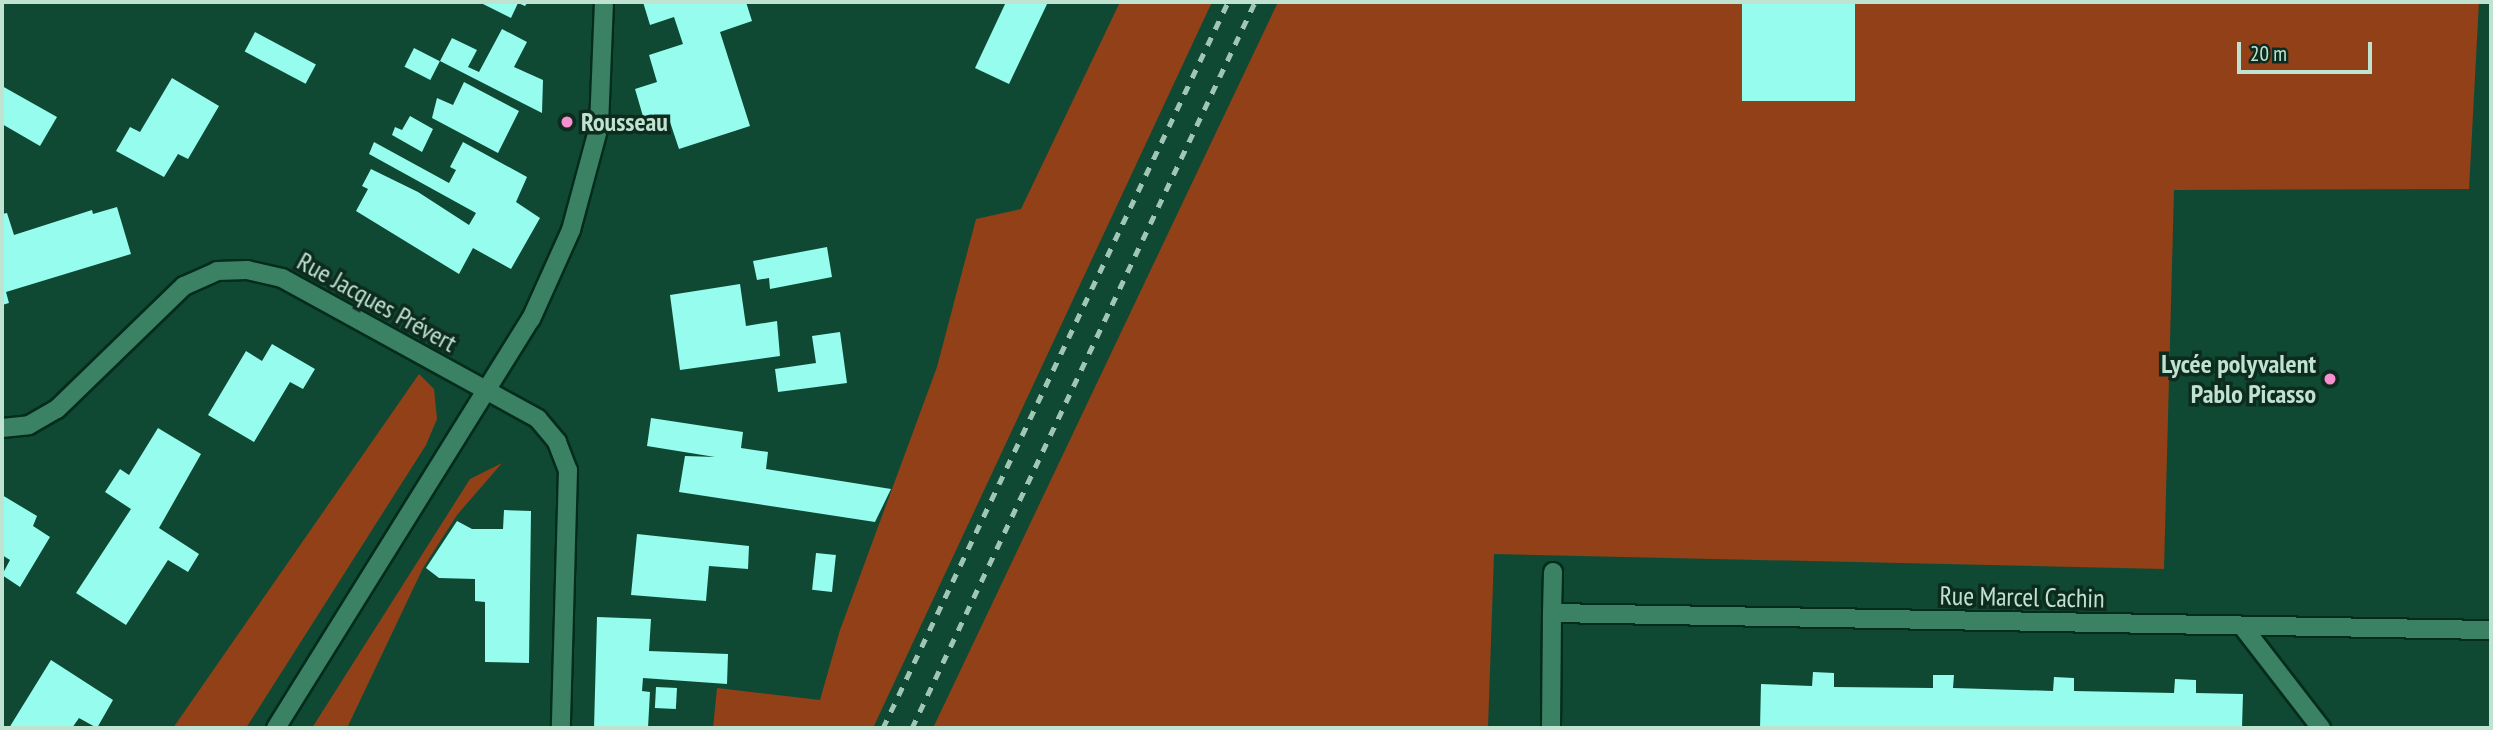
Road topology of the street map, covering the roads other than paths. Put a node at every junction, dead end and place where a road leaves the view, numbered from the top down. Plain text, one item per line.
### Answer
1 (604, 2) edge
2 (487, 392) junction
3 (2, 428) edge
4 (1553, 572) dead end
5 (1552, 613) junction
6 (2243, 627) junction
7 (2491, 630) edge
8 (276, 728) edge
9 (561, 728) edge
10 (1550, 728) edge
11 (2322, 728) edge

1 - 2 street
2 - 3 street, Rue Jacques Prévert
2 - 8 street
2 - 9 street, Rue Jacques Prévert
4 - 5 street
5 - 6 street, Rue Marcel Cachin
5 - 10 street
6 - 7 street, Rue Marcel Cachin
6 - 11 street

